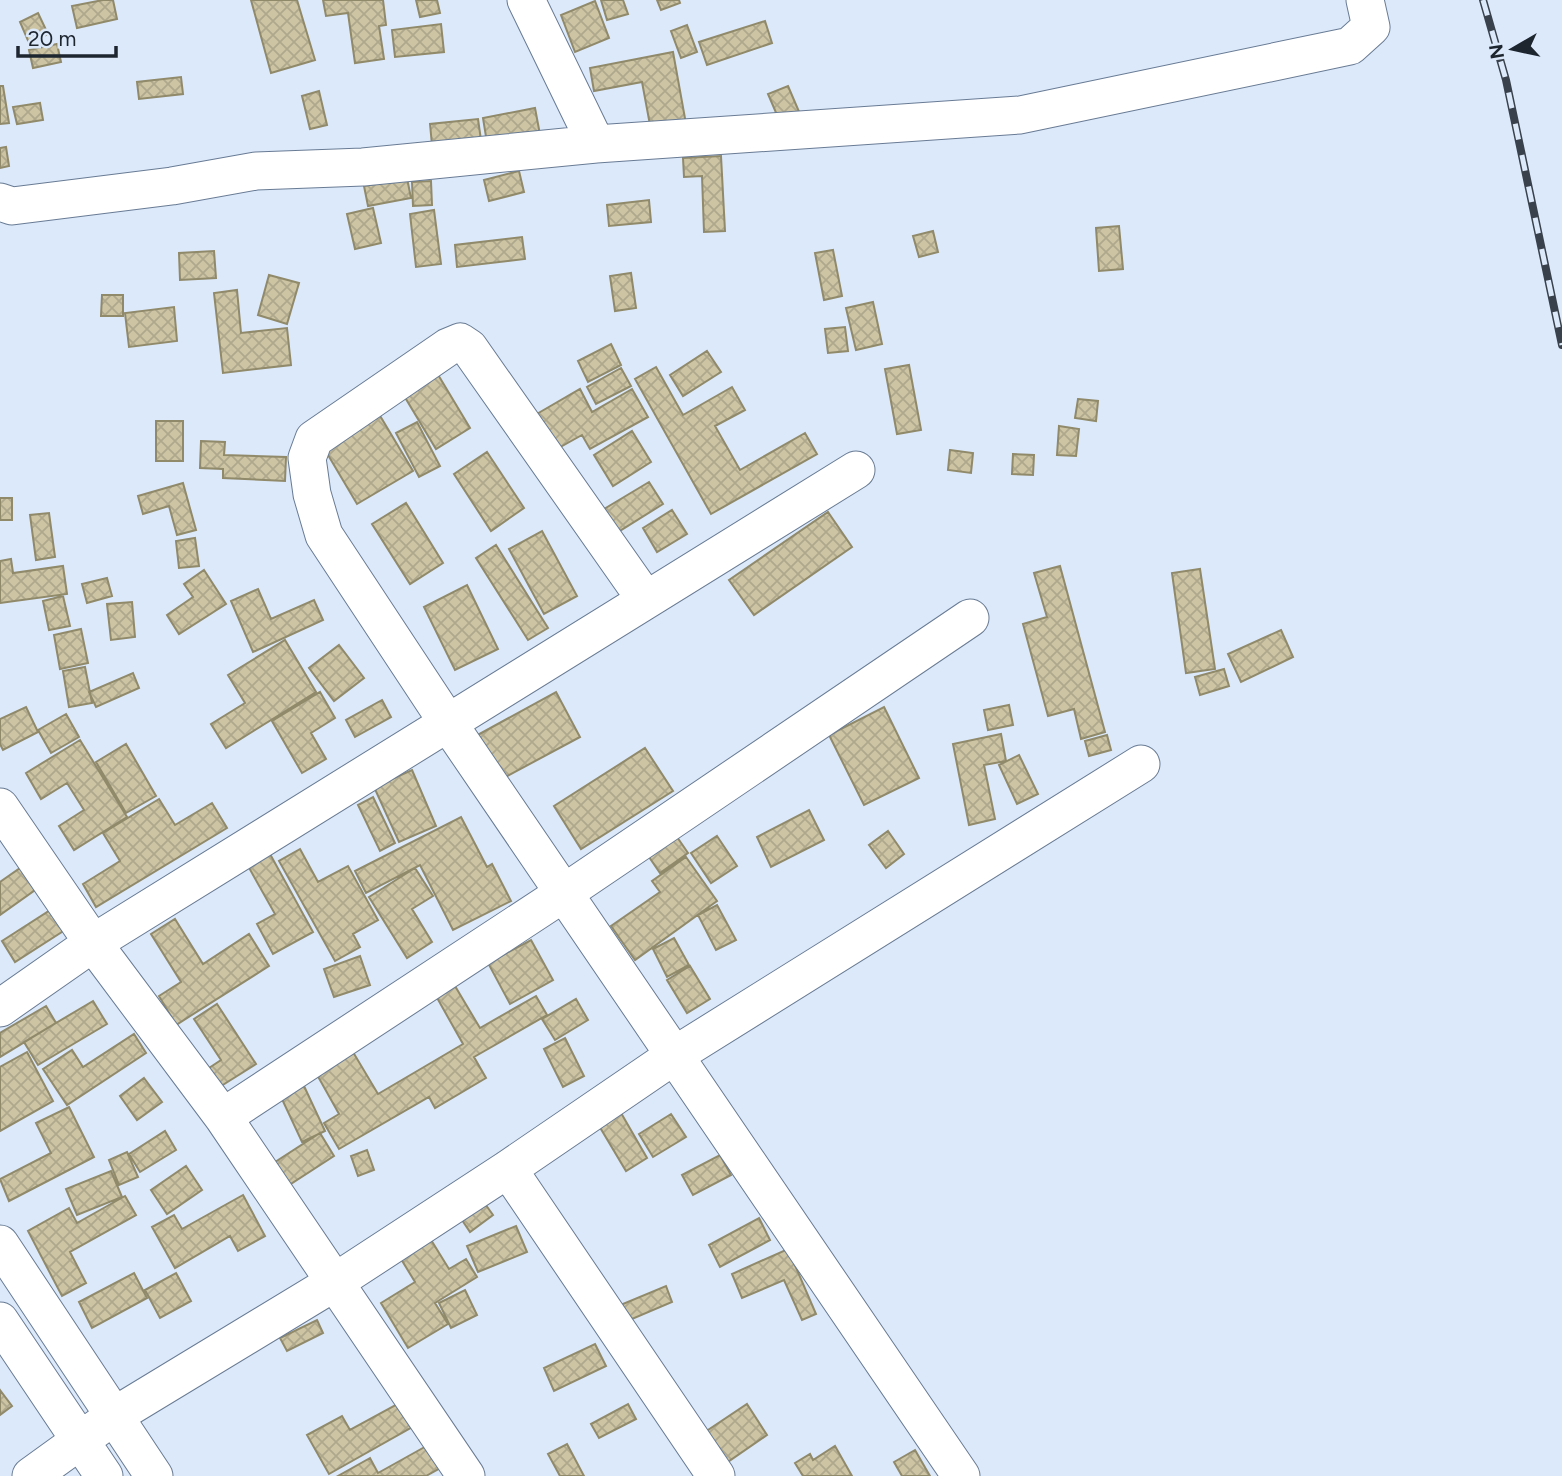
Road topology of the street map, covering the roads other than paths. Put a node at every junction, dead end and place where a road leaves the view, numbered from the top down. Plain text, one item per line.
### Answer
1 (526, 0) edge
2 (1365, 0) edge
3 (596, 144) junction
4 (0, 202) edge
5 (856, 470) dead end
6 (646, 600) junction
7 (970, 618) dead end
8 (448, 723) junction
9 (1141, 764) dead end
10 (0, 807) edge
11 (564, 893) junction
12 (93, 943) junction
13 (0, 1008) edge
14 (675, 1055) junction
15 (223, 1116) junction
16 (509, 1170) junction
17 (0, 1244) edge
18 (335, 1282) junction
19 (0, 1321) edge
20 (114, 1416) junction
21 (81, 1442) junction
22 (30, 1476) edge
23 (104, 1476) edge
24 (154, 1476) edge
25 (466, 1476) edge
26 (716, 1476) edge
27 (961, 1476) edge

1 - 3 street
2 - 3 street
3 - 4 street
5 - 6 street
6 - 8 street
6 - 8 street
7 - 11 street
8 - 11 street
8 - 12 street
9 - 14 street
10 - 12 street
11 - 14 street
11 - 15 street
12 - 13 street
12 - 15 street
14 - 16 street
14 - 27 street
15 - 18 street
16 - 18 street
16 - 26 street
17 - 20 street
18 - 20 street
18 - 25 street
19 - 21 street
20 - 21 street
20 - 24 street
21 - 22 street
21 - 23 street

